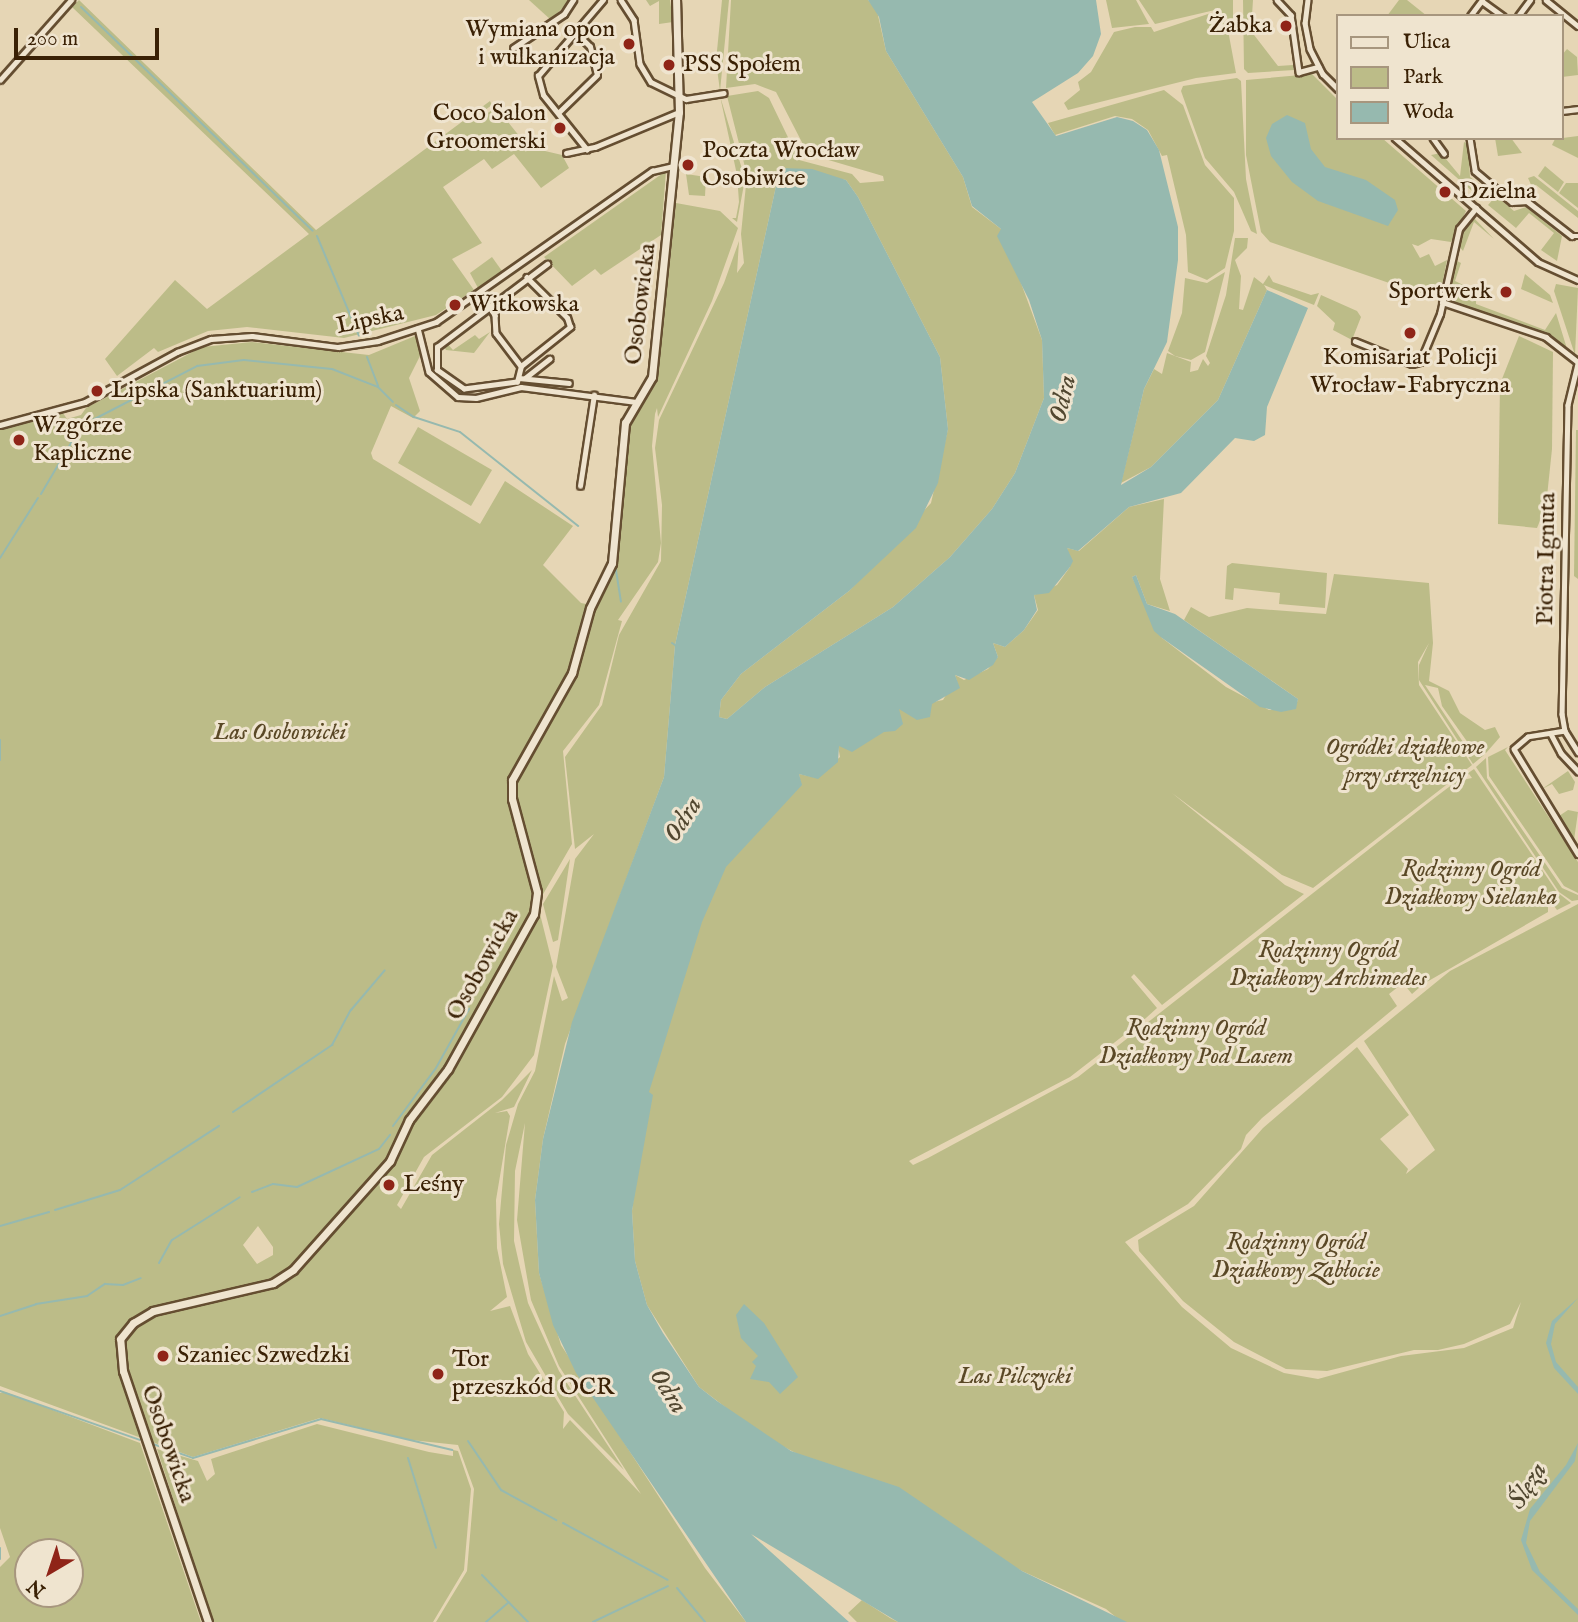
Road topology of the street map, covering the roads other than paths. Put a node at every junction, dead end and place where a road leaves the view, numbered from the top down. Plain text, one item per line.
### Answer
1 (71, 0) edge
2 (573, 0) edge
3 (603, 0) edge
4 (621, 0) edge
5 (676, 0) edge
6 (1277, 0) edge
7 (1308, 0) edge
8 (1546, 0) edge
9 (1482, 1) edge
10 (1500, 14) edge
11 (1564, 14) edge
12 (1564, 14) edge
13 (1578, 26) edge
14 (574, 31) junction
15 (513, 48) dead end
16 (1318, 67) junction
17 (0, 79) edge
18 (1336, 87) edge
19 (724, 93) dead end
20 (680, 98) junction
21 (680, 112) junction
22 (558, 113) junction
23 (1397, 140) edge
24 (1434, 140) edge
25 (1470, 140) edge
26 (587, 150) junction
27 (566, 153) dead end
28 (1444, 153) dead end
29 (675, 166) junction
30 (1476, 208) junction
31 (1578, 236) edge
32 (547, 264) dead end
33 (527, 278) junction
34 (1578, 280) edge
35 (1442, 302) junction
36 (489, 305) junction
37 (418, 328) junction
38 (1354, 341) dead end
39 (549, 359) dead end
40 (1578, 363) edge
41 (521, 366) junction
42 (520, 381) junction
43 (569, 383) dead end
44 (593, 395) junction
45 (636, 402) junction
46 (0, 425) edge
47 (580, 486) dead end
48 (1565, 731) junction
49 (1551, 734) junction
50 (1578, 752) edge
51 (1578, 771) edge
52 (1578, 855) edge
53 (208, 1622) edge

1 - 17 street
2 - 15 street
3 - 14 street
4 - 20 street
5 - 20 street, Osobowicka
6 - 16 street
7 - 16 street
8 - 11 street
9 - 10 street
12 - 13 street
14 - 22 street
14 - 22 street
16 - 18 street
19 - 20 street
20 - 21 street, Osobowicka
21 - 26 street
21 - 29 street, Osobowicka
22 - 26 street
23 - 30 street
24 - 28 street
25 - 31 street
26 - 27 street
29 - 37 street, Lipska
29 - 45 street, Osobowicka
30 - 34 street
30 - 35 street
32 - 33 street
33 - 36 street
33 - 41 street
35 - 38 street
35 - 40 street
36 - 41 street
36 - 42 street
37 - 42 street
37 - 46 street, Lipska
39 - 42 street
40 - 48 street, Piotra Ignuta
41 - 42 street
42 - 43 street
42 - 44 street
44 - 45 street
44 - 47 street
45 - 53 street, Osobowicka
48 - 49 street
48 - 50 street
49 - 51 street
49 - 52 street

